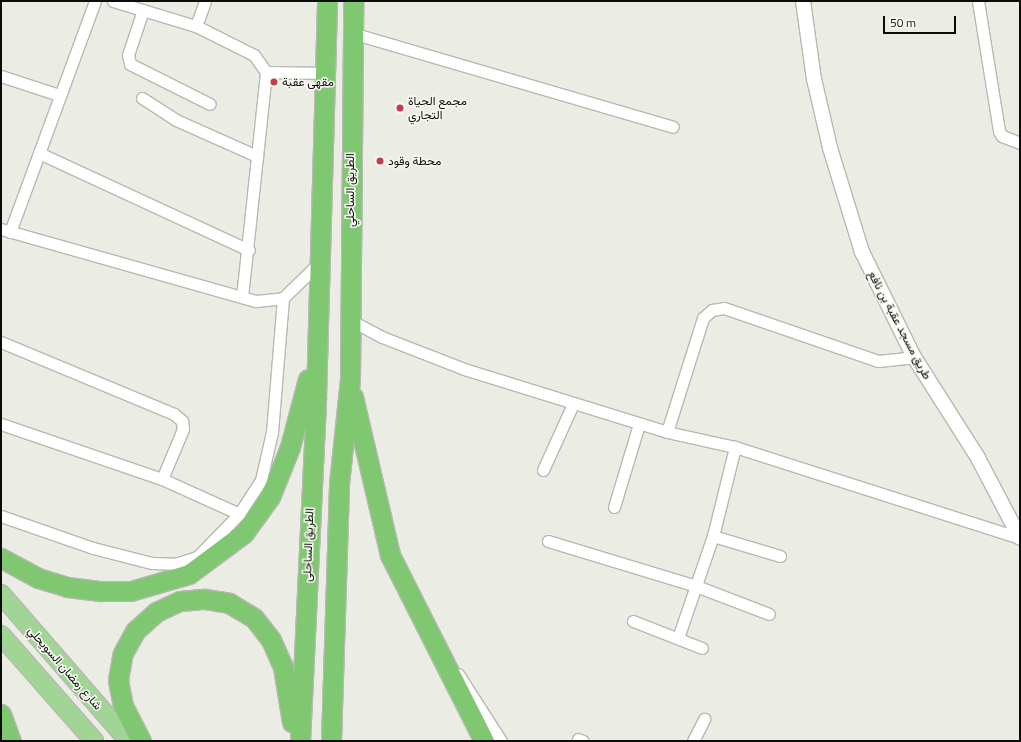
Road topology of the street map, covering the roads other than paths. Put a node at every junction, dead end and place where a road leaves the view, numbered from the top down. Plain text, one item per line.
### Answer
1 (94, 1) edge
2 (113, 1) edge
3 (205, 1) edge
4 (327, 1) edge
5 (353, 1) edge
6 (803, 1) edge
7 (978, 1) edge
8 (143, 10) junction
9 (196, 26) junction
10 (352, 33) junction
11 (266, 72) junction
12 (325, 73) junction
13 (1, 76) edge
14 (58, 94) junction
15 (142, 98) dead end
16 (210, 104) dead end
17 (673, 127) dead end
18 (1020, 143) edge
19 (39, 153) junction
20 (258, 156) junction
21 (5, 231) edge
22 (249, 250) junction
23 (320, 262) junction
24 (242, 297) junction
25 (283, 298) junction
26 (350, 320) junction
27 (1, 342) edge
28 (316, 349) junction
29 (914, 357) junction
30 (350, 379) junction
31 (573, 404) junction
32 (1, 424) edge
33 (639, 424) junction
34 (667, 432) junction
35 (735, 448) junction
36 (543, 470) dead end
37 (162, 479) junction
38 (614, 507) dead end
39 (239, 514) junction
40 (1, 516) edge
41 (712, 536) junction
42 (1020, 538) edge
43 (548, 541) dead end
44 (780, 556) dead end
45 (1, 558) edge
46 (696, 586) junction
47 (1, 594) edge
48 (770, 614) dead end
49 (633, 620) dead end
50 (1, 635) edge
51 (678, 638) junction
52 (437, 646) junction
53 (702, 648) dead end
54 (1, 714) edge
55 (704, 719) dead end
56 (12, 741) edge
57 (94, 741) edge
58 (130, 741) edge
59 (141, 741) edge
60 (294, 741) edge
61 (300, 741) edge
62 (331, 741) edge
63 (484, 741) edge
64 (501, 741) edge
65 (692, 741) edge

1 - 14 street
2 - 8 street
3 - 9 street
4 - 12 highway
5 - 10 highway, الطريق الساحلي
6 - 29 street, طريق مسجد عقبة بن نافع
7 - 18 street
8 - 9 street
8 - 16 street
9 - 11 street
10 - 17 street
10 - 26 highway, الطريق الساحلي
11 - 12 street
11 - 20 street
12 - 23 highway
13 - 14 street
14 - 19 street
15 - 20 street
19 - 21 street
19 - 22 street
20 - 22 street
21 - 24 street
22 - 24 street
23 - 25 street
23 - 28 highway
24 - 25 street
25 - 39 street
26 - 30 highway, الطريق الساحلي
26 - 31 street
27 - 37 street
28 - 45 highway
28 - 61 highway, الطريق الساحلى
29 - 34 street
29 - 42 street, طريق مسجد عقبة بن نافع
30 - 52 highway
30 - 62 highway
31 - 33 street
31 - 36 street
32 - 37 street
33 - 34 street
33 - 38 street
34 - 35 street
35 - 41 street
35 - 42 street
37 - 39 street
39 - 40 street
41 - 44 street
41 - 46 street
43 - 46 street
46 - 48 street
46 - 51 street
47 - 58 main road, شارع رمضان السويحلي
49 - 51 street
50 - 57 main road
51 - 53 street
52 - 63 highway
52 - 64 street
54 - 56 highway
55 - 65 street
59 - 60 highway

